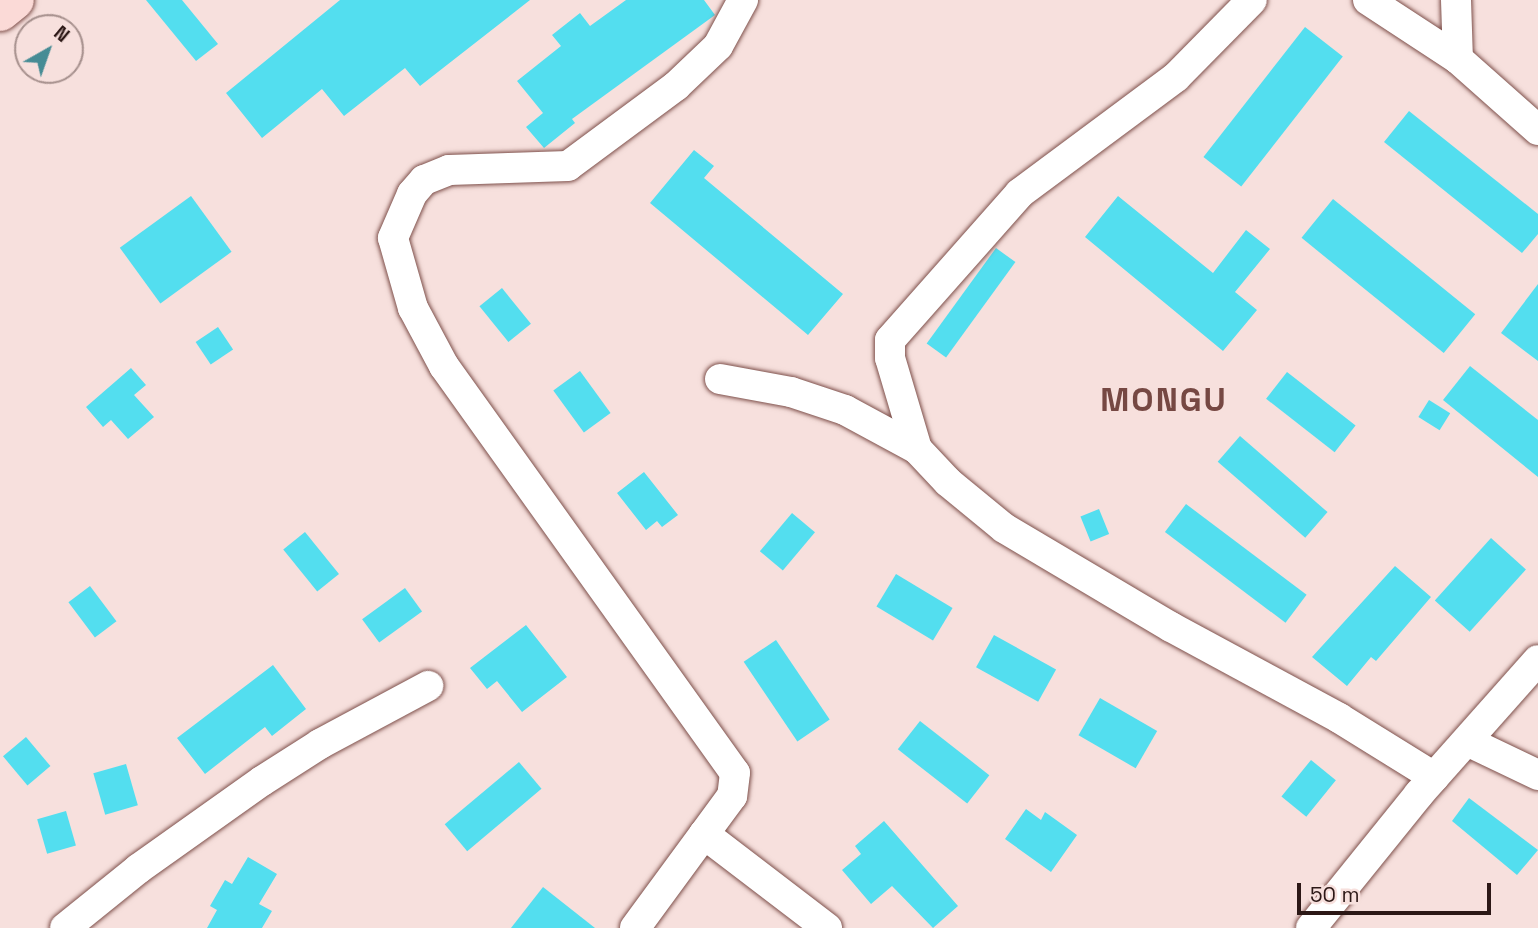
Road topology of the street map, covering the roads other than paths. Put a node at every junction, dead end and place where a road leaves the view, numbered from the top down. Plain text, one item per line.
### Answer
1 (15, 0) edge
2 (743, 0) edge
3 (1252, 0) edge
4 (1368, 0) edge
5 (1456, 0) edge
6 (0, 12) edge
7 (1458, 59) junction
8 (1538, 130) edge
9 (720, 379) dead end
10 (917, 449) junction
11 (1538, 660) edge
12 (428, 686) dead end
13 (1469, 742) junction
14 (1538, 775) edge
15 (1434, 777) junction
16 (704, 834) junction
17 (65, 928) edge
18 (635, 928) edge
19 (827, 928) edge
20 (1311, 928) edge

1 - 6 main road
2 - 16 street
3 - 10 street
4 - 7 street
5 - 7 street
7 - 8 street
9 - 10 street
10 - 15 street
11 - 13 street
12 - 17 street
13 - 14 street
13 - 15 street
15 - 20 street
16 - 18 street
16 - 19 street

